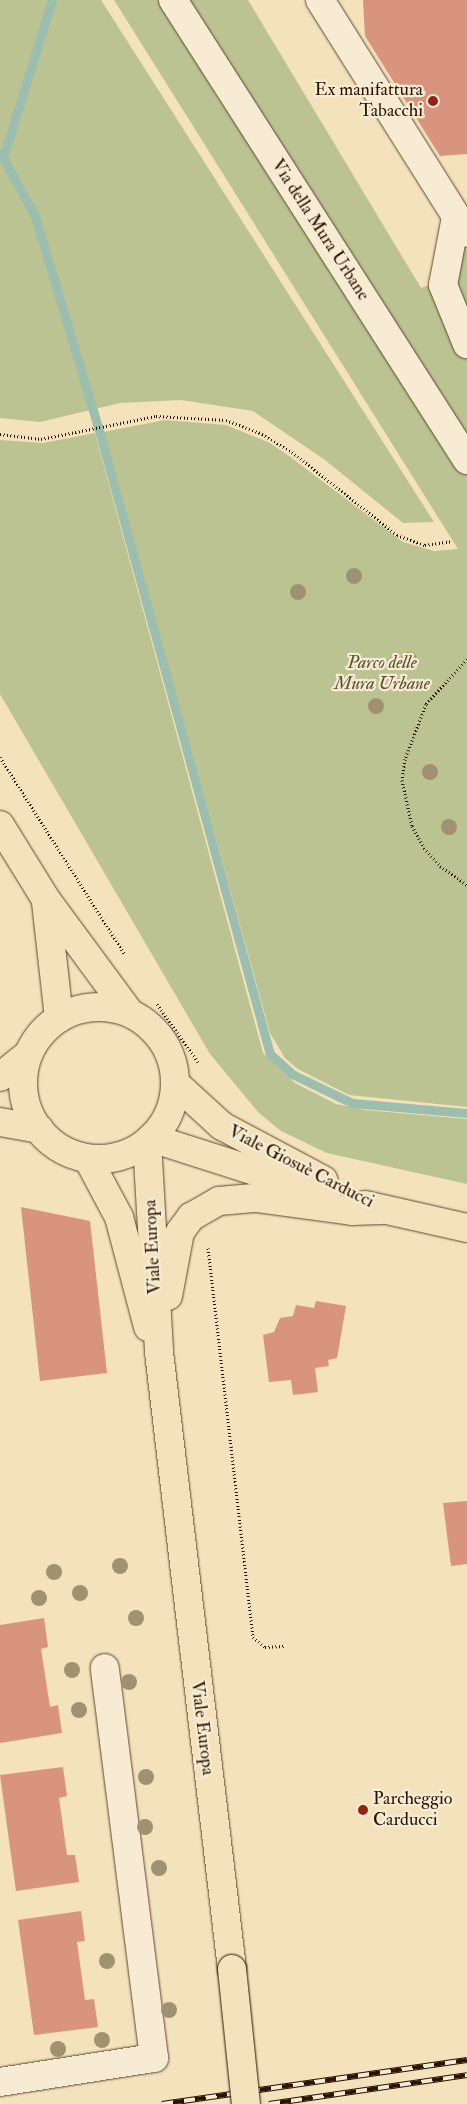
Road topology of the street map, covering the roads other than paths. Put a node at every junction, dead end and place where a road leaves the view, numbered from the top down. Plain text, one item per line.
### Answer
1 (173, 0) edge
2 (320, 0) edge
3 (462, 225) edge
4 (467, 344) edge
5 (467, 460) edge
6 (0, 825) edge
7 (45, 898) junction
8 (129, 1012) junction
9 (58, 1018) junction
10 (28, 1054) junction
11 (0, 1077) edge
12 (176, 1084) junction
13 (0, 1122) edge
14 (38, 1130) junction
15 (149, 1140) junction
16 (88, 1159) junction
17 (382, 1210) junction
18 (467, 1228) edge
19 (159, 1352) junction
20 (105, 1668) dead end
21 (0, 2082) edge
22 (246, 2104) edge

1 - 5 street, Via della Mura Urbane
2 - 3 street
3 - 4 street
6 - 7 main road
7 - 8 main road
7 - 9 main road
8 - 9 main road
8 - 12 main road
9 - 10 main road
10 - 11 main road
10 - 14 main road
12 - 15 main road
12 - 17 main road, Viale Giosuè Carducci
13 - 14 main road
14 - 16 main road
15 - 16 main road
15 - 17 main road, Viale Giosuè Carducci
15 - 19 main road, Viale Europa
16 - 19 main road, Viale Europa
17 - 18 main road, Viale Giosuè Carducci
17 - 19 main road, Viale Giosuè Carducci
19 - 22 main road, Viale Europa, bridge
20 - 21 street

